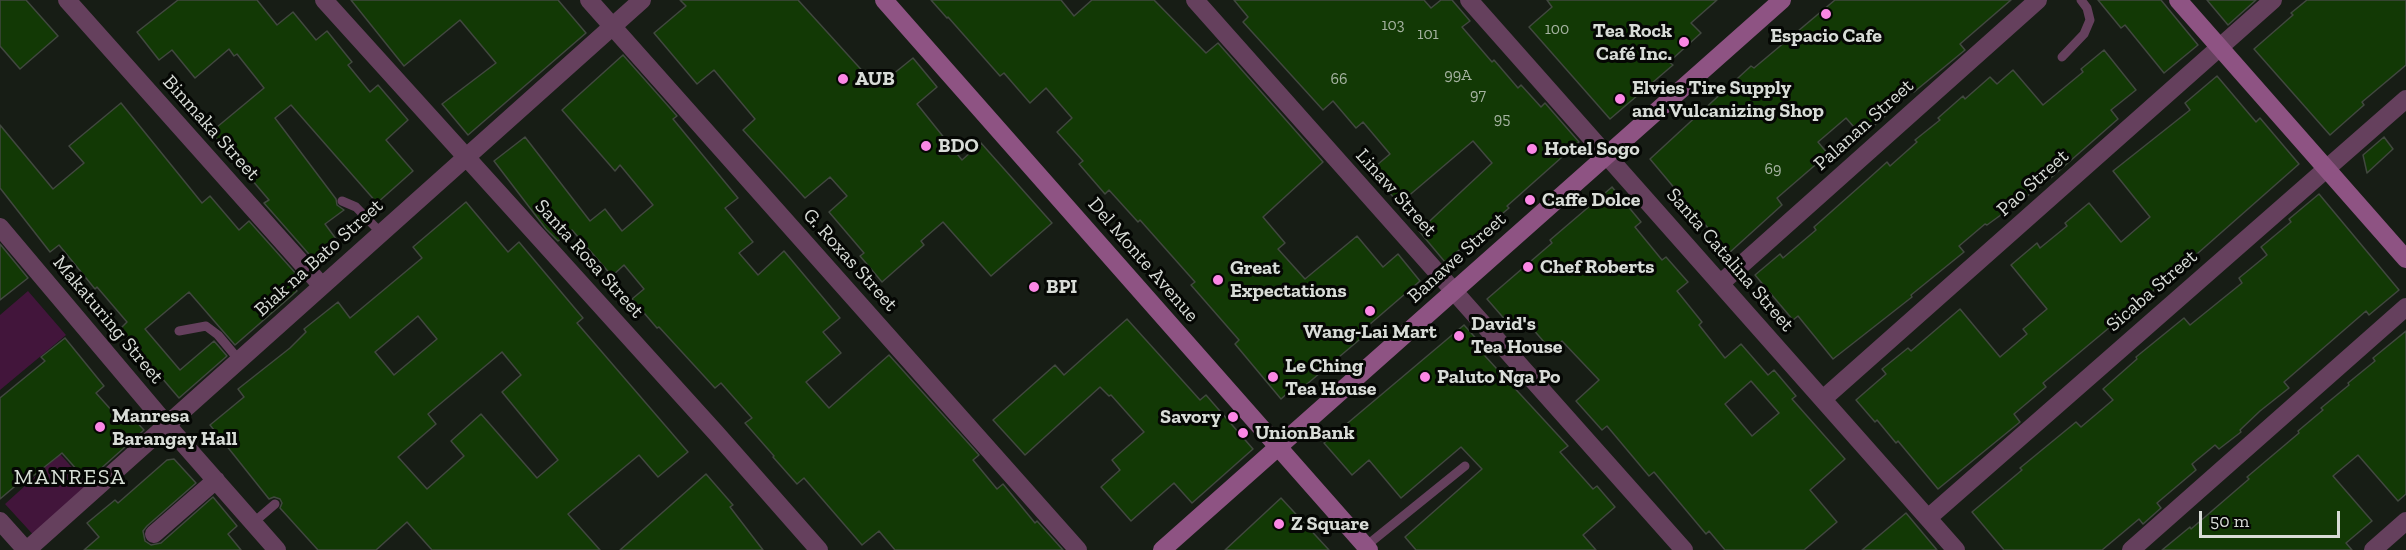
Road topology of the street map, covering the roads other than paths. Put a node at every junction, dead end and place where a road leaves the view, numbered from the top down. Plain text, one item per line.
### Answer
1 (67, 0) edge
2 (324, 0) edge
3 (589, 0) edge
4 (642, 0) edge
5 (884, 0) edge
6 (1195, 0) edge
7 (1782, 0) edge
8 (2038, 0) edge
9 (2081, 0) edge
10 (2178, 0) edge
11 (2273, 0) edge
12 (1473, 1) edge
13 (612, 26) junction
14 (2220, 46) junction
15 (2062, 57) dead end
16 (2406, 99) edge
17 (1606, 154) junction
18 (466, 157) junction
19 (2327, 168) junction
20 (342, 201) dead end
21 (0, 227) edge
22 (381, 233) junction
23 (2406, 259) edge
24 (1721, 283) junction
25 (322, 286) junction
26 (1453, 291) junction
27 (2406, 307) edge
28 (179, 331) dead end
29 (239, 360) junction
30 (1823, 399) junction
31 (167, 425) junction
32 (1278, 447) junction
33 (1465, 466) dead end
34 (216, 480) junction
35 (275, 504) dead end
36 (1928, 518) junction
37 (0, 521) edge
38 (2406, 521) edge
39 (253, 523) junction
40 (154, 534) dead end
41 (810, 547) edge
42 (1368, 548) edge
43 (27, 550) edge
44 (277, 550) edge
45 (1078, 550) edge
46 (1162, 550) edge
47 (1684, 550) edge
48 (1956, 550) edge
49 (2131, 550) edge
50 (2373, 550) edge

1 - 25 street, Binmaka Street
2 - 18 street, Santa Rosa Street
3 - 13 street, G. Roxas Street
4 - 13 street, Biak na Bato Street
5 - 32 main road, Del Monte Avenue
6 - 26 street, Linaw Street
7 - 17 main road, Banawe Street
8 - 24 street, Palanan Street
9 - 15 lane
10 - 14 main road
11 - 14 street, Pao Street
12 - 17 street, Santa Catalina Street
13 - 18 street, Biak na Bato Street
13 - 45 street, G. Roxas Street
14 - 19 main road
14 - 30 street, Pao Street
16 - 19 street, Sicaba Street
17 - 24 street, Santa Catalina Street
17 - 26 main road, Banawe Street
18 - 22 street, Biak na Bato Street
18 - 41 street, Santa Rosa Street
19 - 23 main road
19 - 36 street, Sicaba Street
20 - 22 lane
21 - 31 street, Makaturing Street
22 - 25 street, Biak na Bato Street
24 - 30 street, Santa Catalina Street
25 - 29 street, Biak na Bato Street
26 - 32 main road, Banawe Street
26 - 47 street, Linaw Street
27 - 49 street
28 - 29 lane
29 - 31 street, Biak na Bato Street
30 - 36 street, Santa Catalina Street
31 - 34 street, Makaturing Street
31 - 43 street, Biak na Bato Street
32 - 42 main road, Del Monte Avenue
32 - 46 main road, Banawe Street
33 - 42 lane
34 - 39 street, Makaturing Street
34 - 40 street
35 - 39 lane
36 - 48 street, Santa Catalina Street
37 - 43 street
38 - 50 street
39 - 44 street, Makaturing Street

